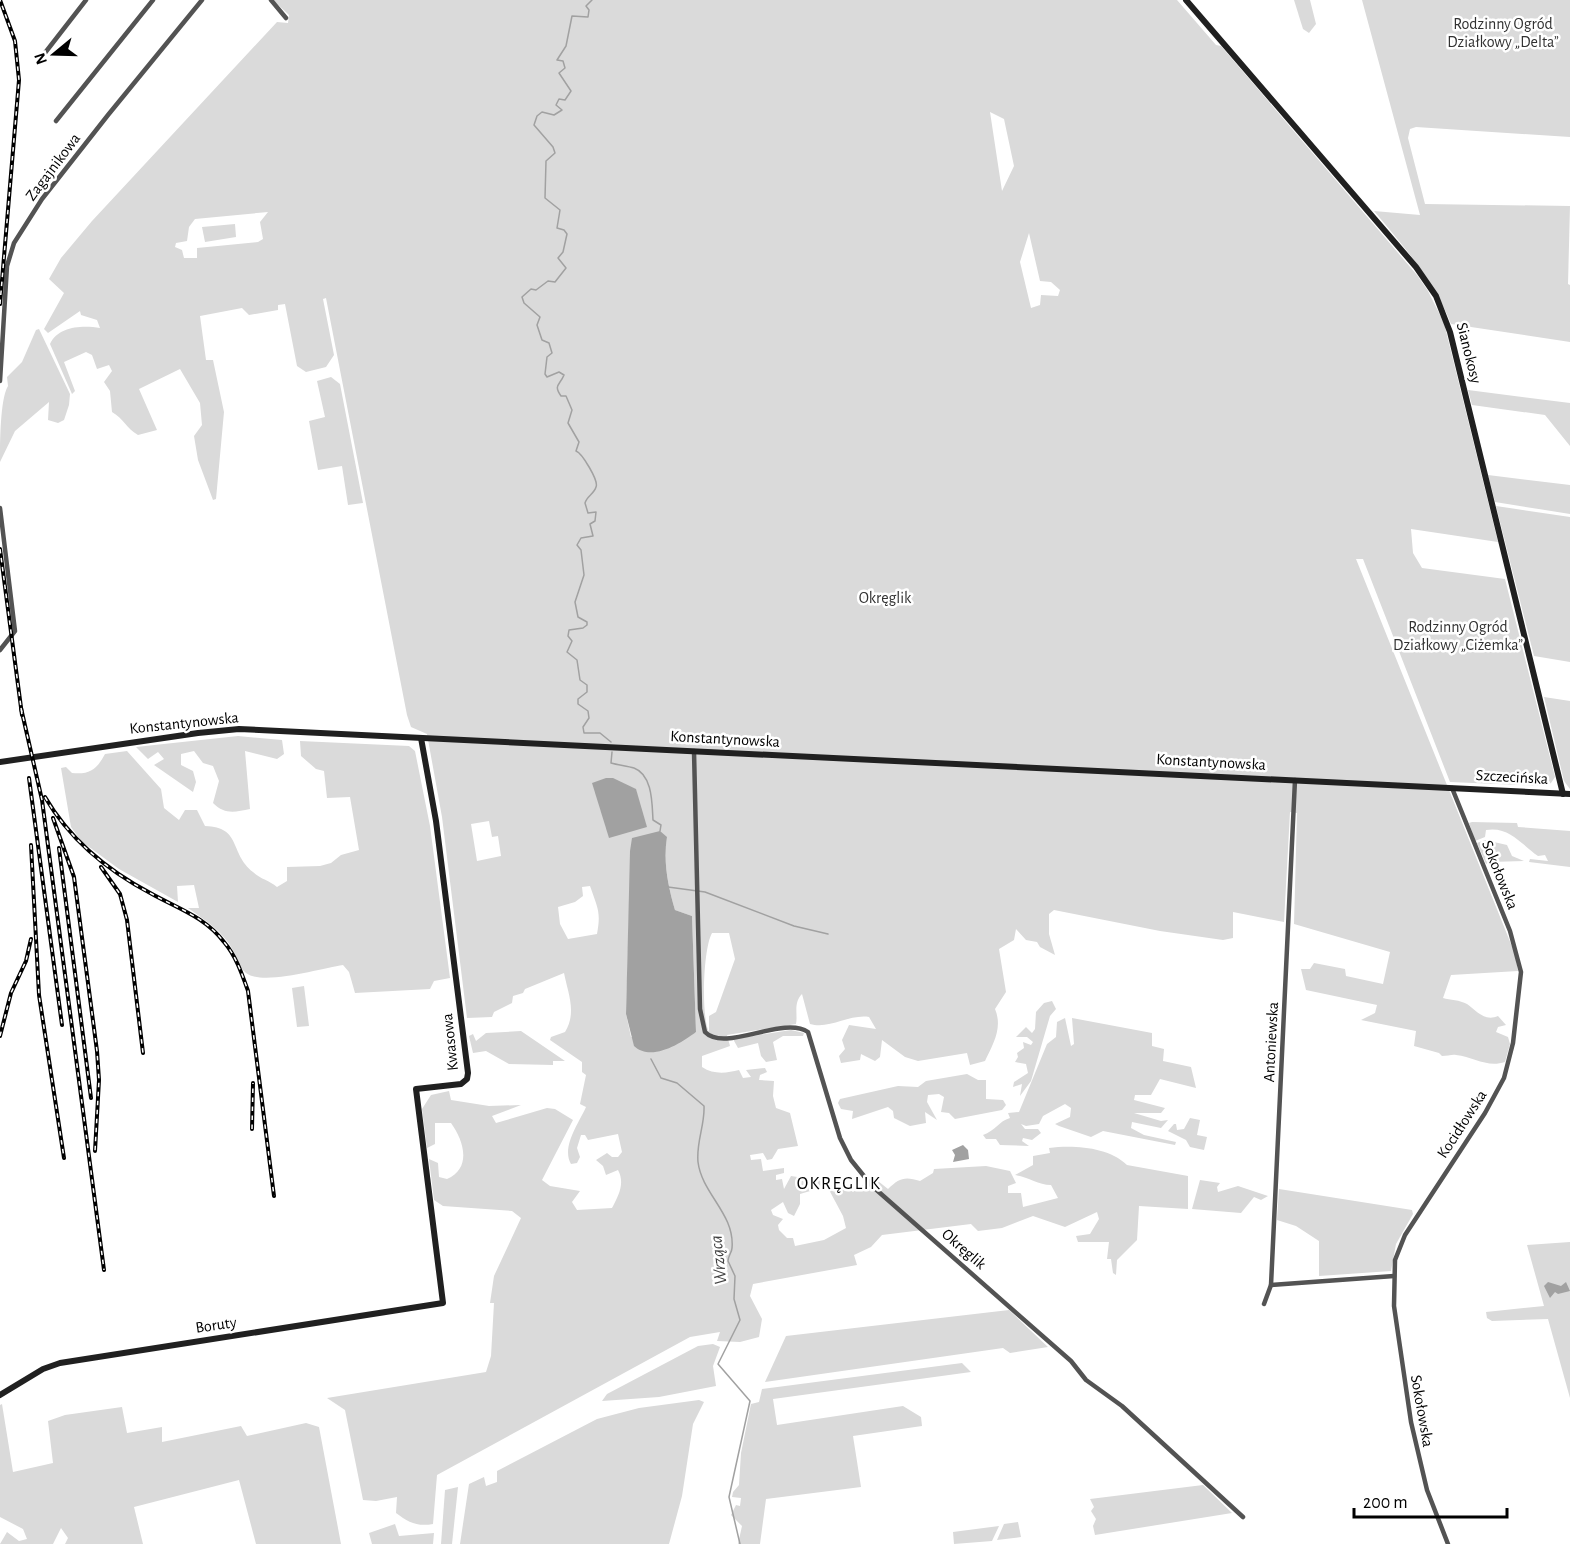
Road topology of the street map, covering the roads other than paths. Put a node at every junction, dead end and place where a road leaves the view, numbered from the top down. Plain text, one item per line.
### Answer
1 (86, 0) edge
2 (153, 0) edge
3 (202, 0) edge
4 (271, 0) edge
5 (1186, 0) edge
6 (286, 18) dead end
7 (41, 58) dead end
8 (56, 121) dead end
9 (0, 381) edge
10 (0, 508) edge
11 (0, 650) edge
12 (421, 738) junction
13 (694, 751) junction
14 (0, 762) edge
15 (1295, 780) junction
16 (1452, 788) junction
17 (1567, 794) edge
18 (1521, 972) joint
19 (1394, 1276) junction
20 (1271, 1285) junction
21 (443, 1303) joint
22 (1264, 1304) dead end
23 (0, 1395) edge
24 (1243, 1517) dead end
25 (1448, 1544) edge

1 - 7 street
2 - 8 street
3 - 9 street, Zagajnikowa
4 - 6 street
5 - 17 street, Sianokosy
10 - 11 street
12 - 13 street, Konstantynowska
12 - 14 street, Konstantynowska
12 - 21 street, Kwasowa
13 - 15 street, Konstantynowska
13 - 24 street, Okręglik
15 - 16 street, Konstantynowska
15 - 20 street, Antoniewska
16 - 17 street, Szczecińska
16 - 18 street, Sokołowska
18 - 19 street, Kocidłowska
19 - 20 street
19 - 25 street, Sokołowska
20 - 22 street, Antoniewska
21 - 23 street, Boruty

